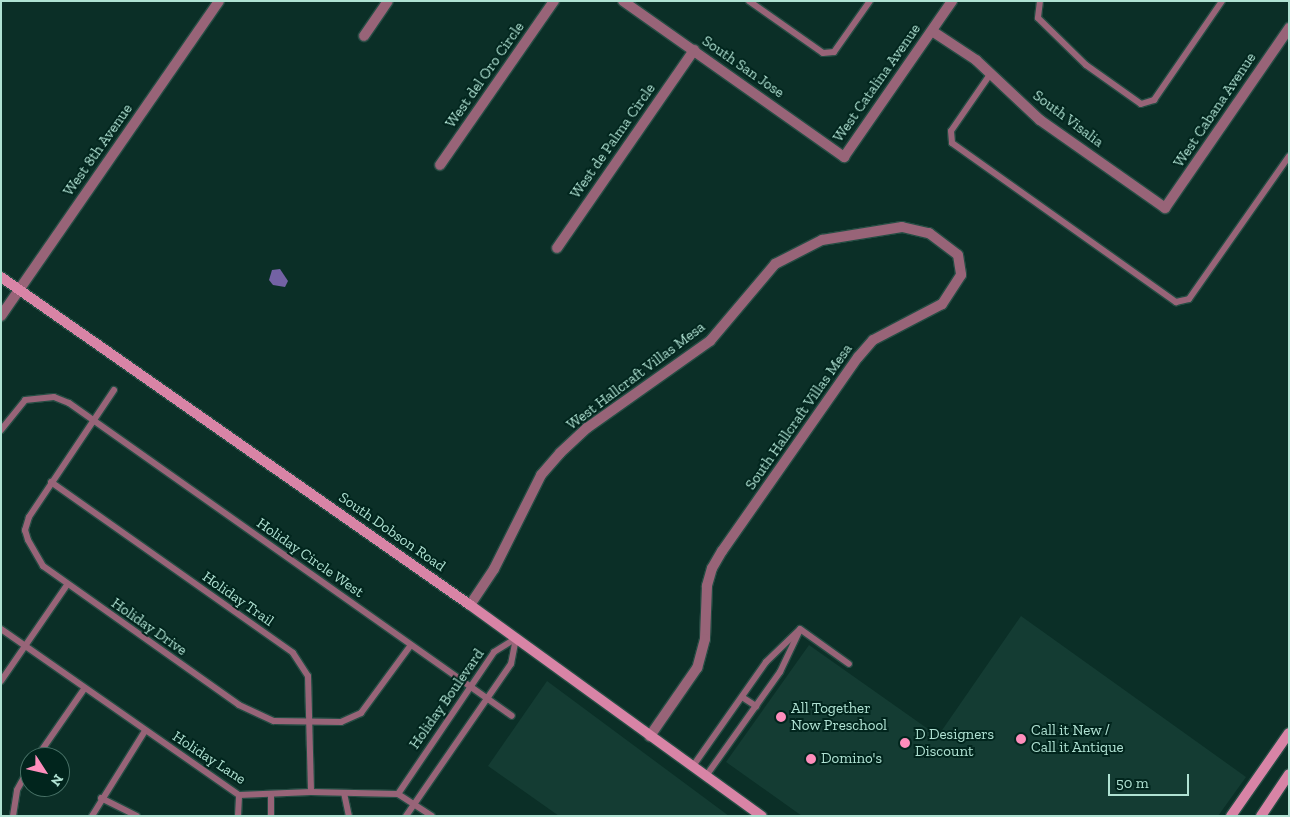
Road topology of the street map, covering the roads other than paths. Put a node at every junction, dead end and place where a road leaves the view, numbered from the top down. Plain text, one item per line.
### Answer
1 (219, 1) edge
2 (388, 1) edge
3 (554, 1) edge
4 (624, 1) edge
5 (749, 1) edge
6 (870, 1) edge
7 (952, 1) edge
8 (1040, 1) edge
9 (1222, 1) edge
10 (1289, 28) edge
11 (932, 31) junction
12 (364, 36) dead end
13 (694, 50) junction
14 (991, 74) junction
15 (1289, 156) edge
16 (844, 157) joint
17 (440, 165) dead end
18 (1165, 208) joint
19 (814, 244) joint
20 (557, 248) dead end
21 (1, 277) edge
22 (20, 290) junction
23 (1, 316) edge
24 (114, 390) dead end
25 (93, 420) junction
26 (1, 430) edge
27 (50, 482) junction
28 (67, 585) junction
29 (470, 605) junction
30 (1, 629) edge
31 (800, 629) junction
32 (516, 638) junction
33 (411, 645) junction
34 (26, 646) junction
35 (849, 664) dead end
36 (1, 681) edge
37 (471, 687) junction
38 (84, 688) junction
39 (742, 696) junction
40 (487, 699) junction
41 (756, 706) junction
42 (512, 716) dead end
43 (310, 722) junction
44 (145, 731) junction
45 (1289, 732) edge
46 (650, 736) junction
47 (44, 747) edge
48 (693, 766) junction
49 (1289, 774) edge
50 (706, 776) junction
51 (20, 785) edge
52 (311, 792) junction
53 (271, 794) junction
54 (344, 794) junction
55 (398, 794) junction
56 (239, 795) junction
57 (101, 798) junction
58 (414, 803) junction
59 (13, 816) edge
60 (92, 816) edge
61 (137, 816) edge
62 (238, 816) edge
63 (271, 816) edge
64 (349, 816) edge
65 (406, 816) edge
66 (432, 816) edge
67 (762, 816) edge
68 (1231, 816) edge
69 (1261, 816) edge

1 - 22 street, West 8th Avenue
2 - 12 street
3 - 17 street, West del Oro Circle
4 - 13 street, South San Jose
5 - 6 lane
7 - 11 street, West Catalina Avenue
8 - 9 lane
10 - 18 street, West Cabana Avenue
11 - 14 street, South Visalia
11 - 16 street, West Catalina Avenue
13 - 16 street, South San Jose
13 - 20 street, West de Palma Circle
14 - 15 lane
14 - 18 street, South Visalia
19 - 29 street, West Hallcraft Villas Mesa
19 - 46 street, South Hallcraft Villas Mesa
21 - 22 main road, South Dobson Road
22 - 23 street, West 8th Avenue
22 - 29 main road, South Dobson Road
24 - 25 lane, Holiday Drive
25 - 26 lane, Holiday Circle West
25 - 27 lane, Holiday Drive
25 - 33 lane, Holiday Circle West
27 - 28 lane, Holiday Drive
27 - 43 lane, Holiday Trail
28 - 34 lane
28 - 43 lane, Holiday Drive
29 - 32 main road, South Dobson Road
30 - 34 lane, Holiday Lane
31 - 35 lane
31 - 39 lane
31 - 41 lane
32 - 37 lane, Holiday Boulevard
32 - 40 lane
32 - 46 main road, South Dobson Road
33 - 37 lane, Holiday Circle West
33 - 43 lane, Holiday Drive
34 - 36 lane
34 - 38 lane, Holiday Lane
37 - 40 lane, Holiday Circle West
37 - 55 lane, Holiday Boulevard
38 - 44 lane, Holiday Lane
38 - 47 lane
39 - 41 lane
39 - 48 lane
40 - 42 lane, Holiday Circle West
40 - 58 lane
41 - 50 lane
43 - 52 lane, Holiday Trail
44 - 56 lane, Holiday Lane
44 - 57 lane
45 - 68 main road
46 - 48 main road, South Dobson Road
48 - 50 main road, South Dobson Road
49 - 69 main road
50 - 67 main road, South Dobson Road
51 - 59 lane
52 - 53 lane, Holiday Lane
52 - 54 lane, Holiday Lane
53 - 56 lane, Holiday Lane
53 - 63 lane
54 - 55 lane, Holiday Lane
54 - 64 lane
55 - 58 lane, Holiday Lane
56 - 62 lane
57 - 60 lane
57 - 61 lane
58 - 65 lane
58 - 66 lane, Holiday Lane

